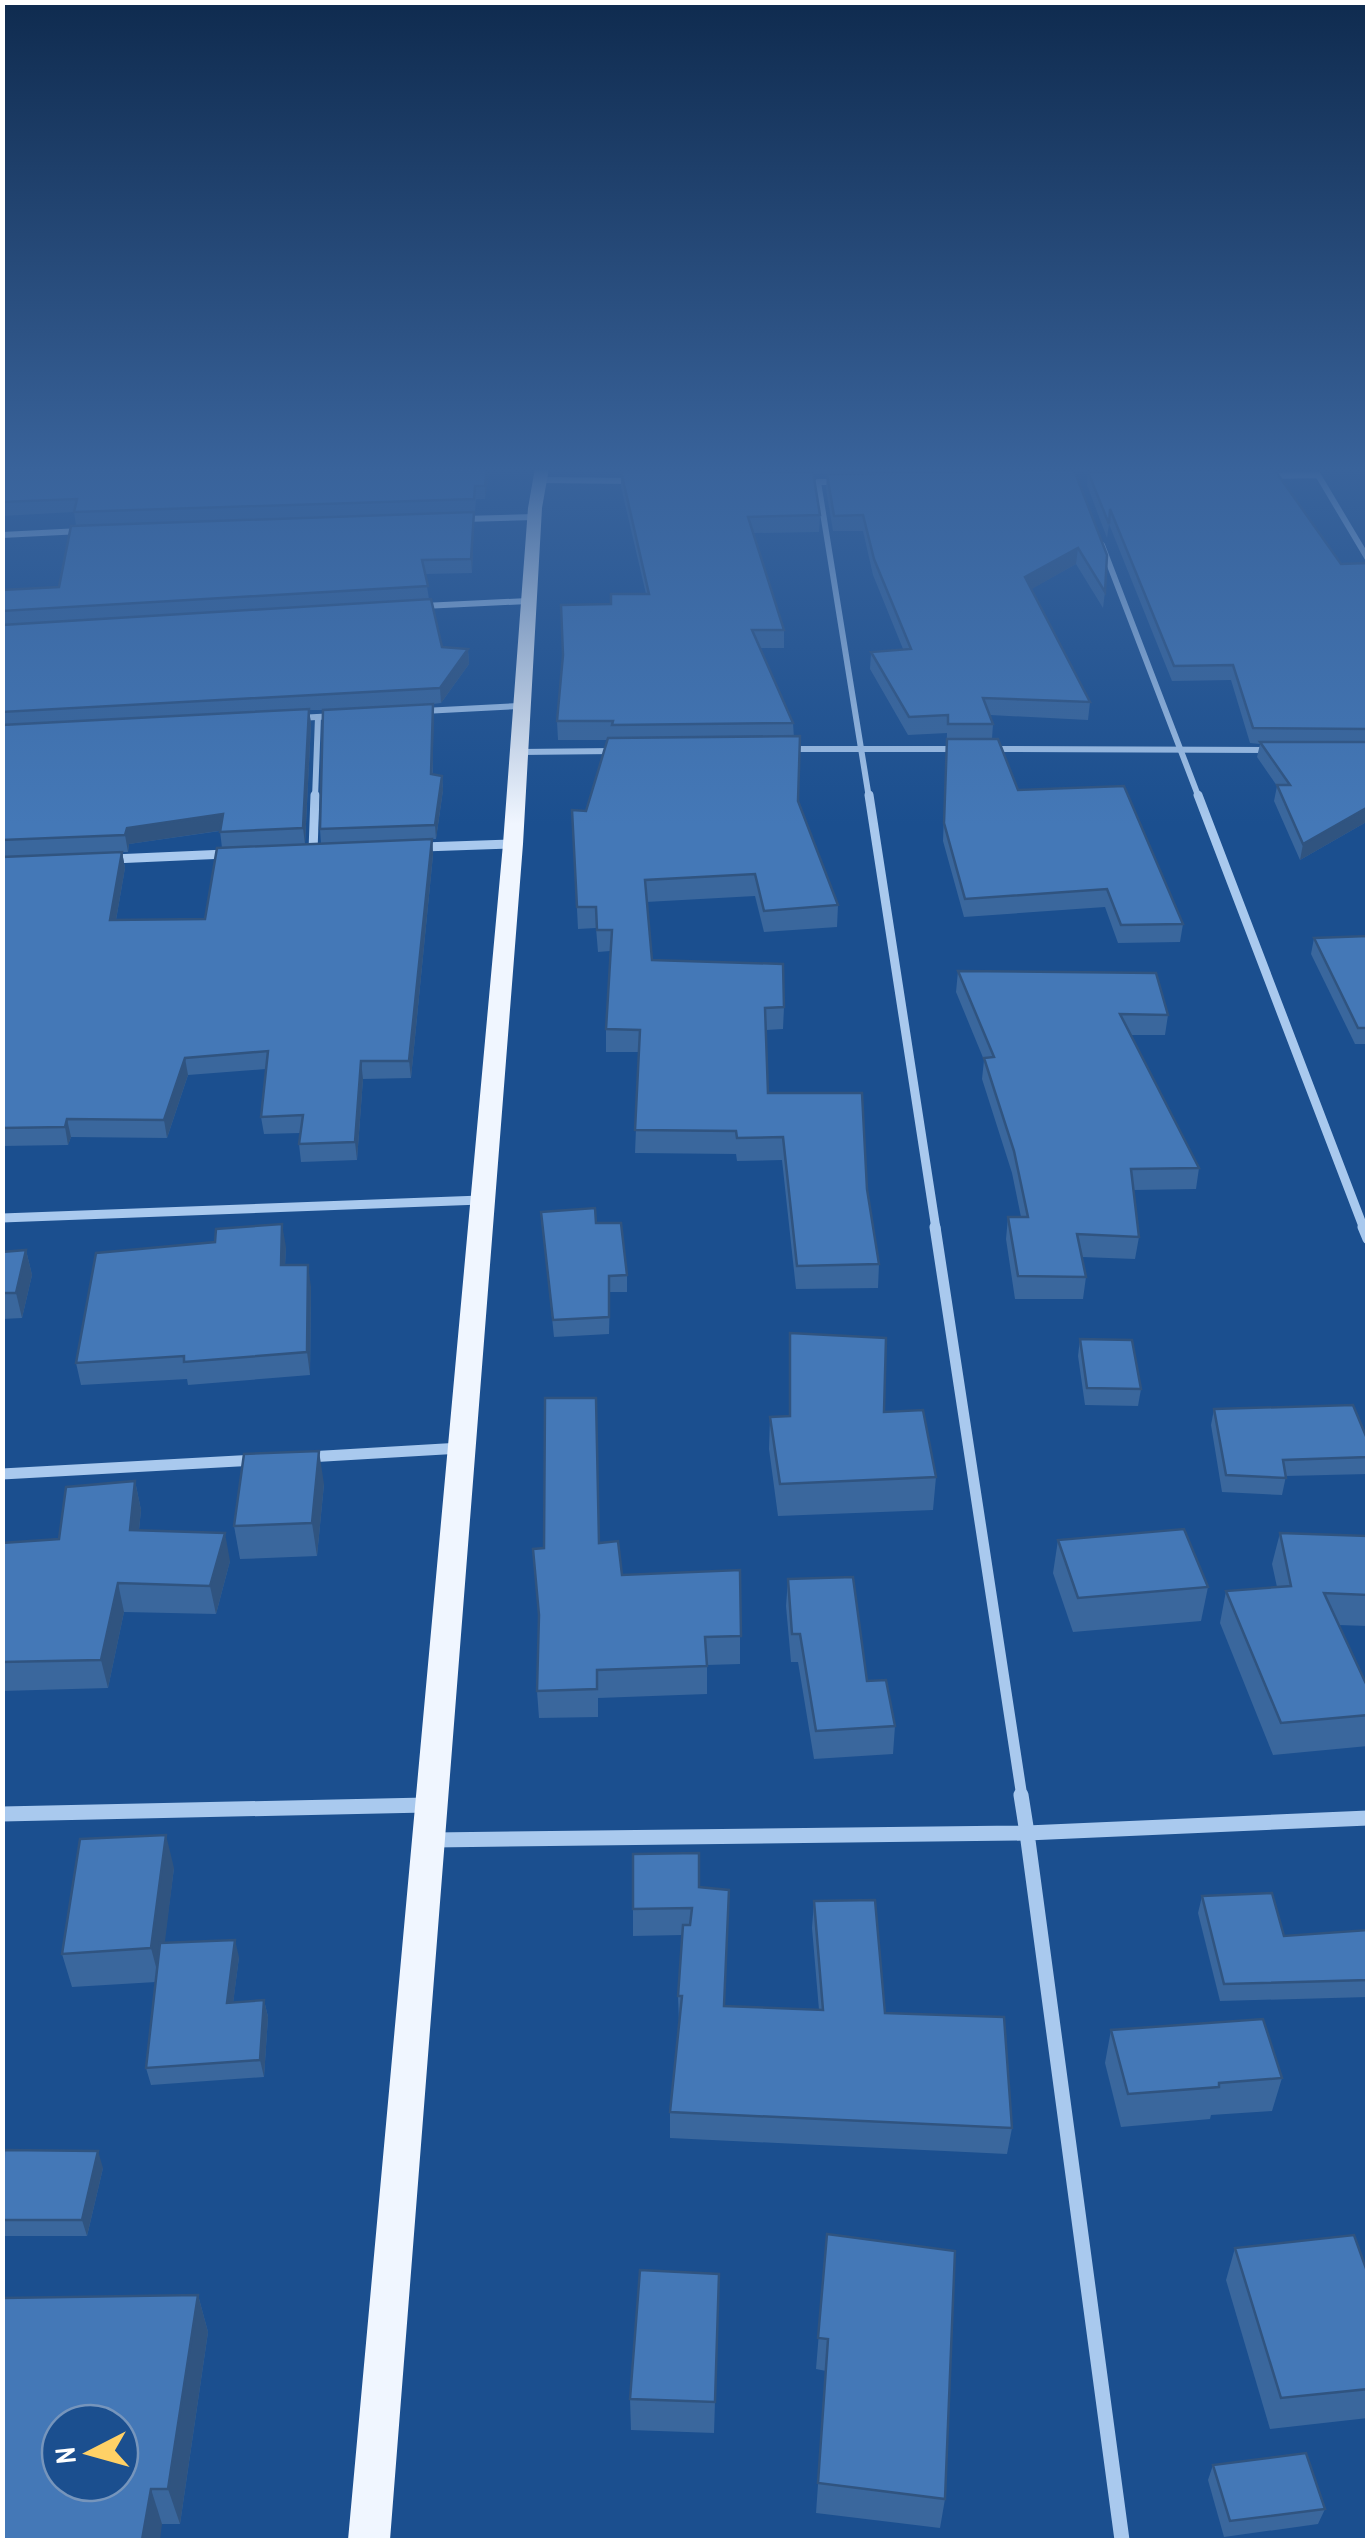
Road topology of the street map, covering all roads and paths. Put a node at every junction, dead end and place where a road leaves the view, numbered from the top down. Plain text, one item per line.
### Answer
1 (529, 587) edge
2 (835, 587) edge
3 (1119, 587) edge
4 (528, 601) junction
5 (421, 606) edge
6 (520, 706) junction
7 (410, 712) edge
8 (355, 714) edge
9 (318, 716) junction
10 (278, 719) edge
11 (862, 748) junction
12 (767, 749) edge
13 (962, 749) edge
14 (982, 749) edge
15 (1181, 750) junction
16 (1274, 750) edge
17 (634, 751) edge
18 (520, 752) junction
19 (513, 844) junction
20 (404, 848) edge
21 (332, 850) edge
22 (313, 851) junction
23 (294, 852) edge
24 (239, 854) edge
25 (93, 860) edge
26 (482, 1200) junction
27 (2, 1218) edge
28 (1368, 1239) edge
29 (461, 1448) junction
30 (302, 1457) edge
31 (262, 1459) edge
32 (2, 1474) edge
33 (431, 1805) junction
34 (2, 1814) edge
35 (1368, 1818) edge
36 (1027, 1834) junction
37 (428, 1840) junction
38 (369, 2540) edge
39 (1122, 2540) edge

1 - 4 main road
2 - 11 street
3 - 15 street
4 - 5 street
4 - 6 main road
6 - 7 street
6 - 18 main road
8 - 9 street
9 - 10 street
9 - 22 street
11 - 12 street
11 - 13 street
11 - 36 street
14 - 15 street
15 - 16 street
15 - 28 street
17 - 18 street
18 - 19 main road
19 - 20 street
19 - 26 main road
21 - 22 street
22 - 23 street
24 - 25 street
26 - 27 street
26 - 29 main road
29 - 30 street
29 - 33 main road
31 - 32 street
33 - 34 street
33 - 37 main road
35 - 36 street
36 - 37 street
36 - 39 street
37 - 38 main road

